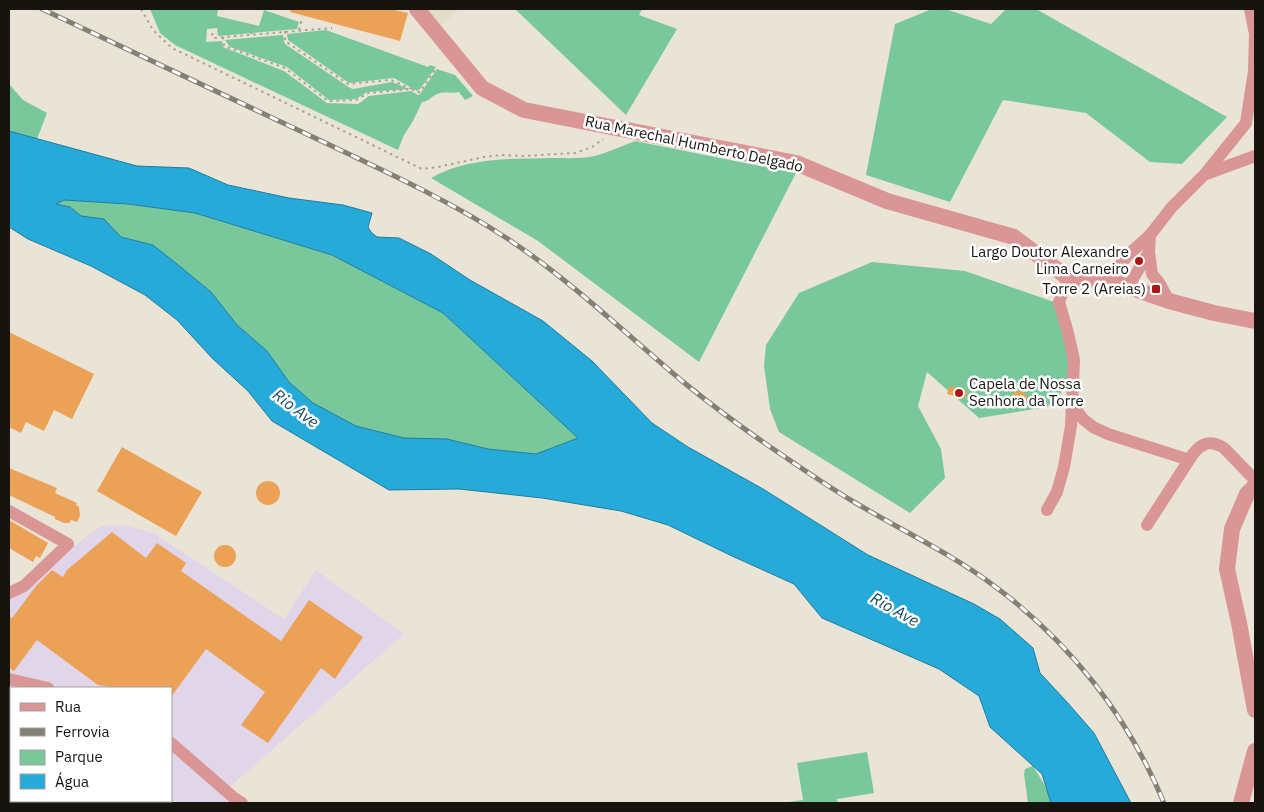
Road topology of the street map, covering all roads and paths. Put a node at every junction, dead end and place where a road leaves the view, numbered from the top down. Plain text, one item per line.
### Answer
1 (141, 9) edge
2 (416, 9) edge
3 (1250, 9) edge
4 (302, 18) dead end
5 (254, 25) dead end
6 (332, 28) dead end
7 (298, 30) junction
8 (284, 32) junction
9 (212, 33) dead end
10 (251, 34) junction
11 (223, 37) junction
12 (436, 68) dead end
13 (412, 89) junction
14 (608, 126) junction
15 (1226, 148) junction
16 (1255, 156) edge
17 (1239, 162) junction
18 (1205, 174) junction
19 (1150, 235) junction
20 (1149, 252) junction
21 (1068, 278) junction
22 (1108, 280) junction
23 (1128, 287) junction
24 (1169, 301) junction
25 (1255, 320) edge
26 (1072, 404) junction
27 (1189, 460) junction
28 (1255, 480) edge
29 (1255, 486) edge
30 (1048, 510) dead end
31 (9, 511) edge
32 (1147, 525) dead end
33 (9, 593) edge
34 (9, 679) edge
35 (44, 687) edge
36 (1255, 710) edge
37 (172, 744) edge
38 (1255, 751) edge
39 (242, 803) edge
40 (1241, 803) edge

1 - 14 path
2 - 14 street, Rua Marechal Humberto Delgado
3 - 15 street
4 - 7 path
5 - 10 path
6 - 7 path
7 - 8 path
8 - 10 path
8 - 13 path
9 - 11 path
10 - 11 path
11 - 13 path
12 - 13 path
14 - 21 street, Rua Marechal Humberto Delgado
15 - 17 street
15 - 18 street
16 - 17 street
17 - 18 street
18 - 19 street
19 - 20 street
19 - 22 street
20 - 23 street
20 - 24 street
21 - 22 street
21 - 26 street
22 - 23 street
23 - 24 street
24 - 25 street
26 - 27 street
26 - 30 street
27 - 28 street
27 - 32 street
29 - 36 street
31 - 33 street
34 - 35 street
37 - 39 street
38 - 40 street

